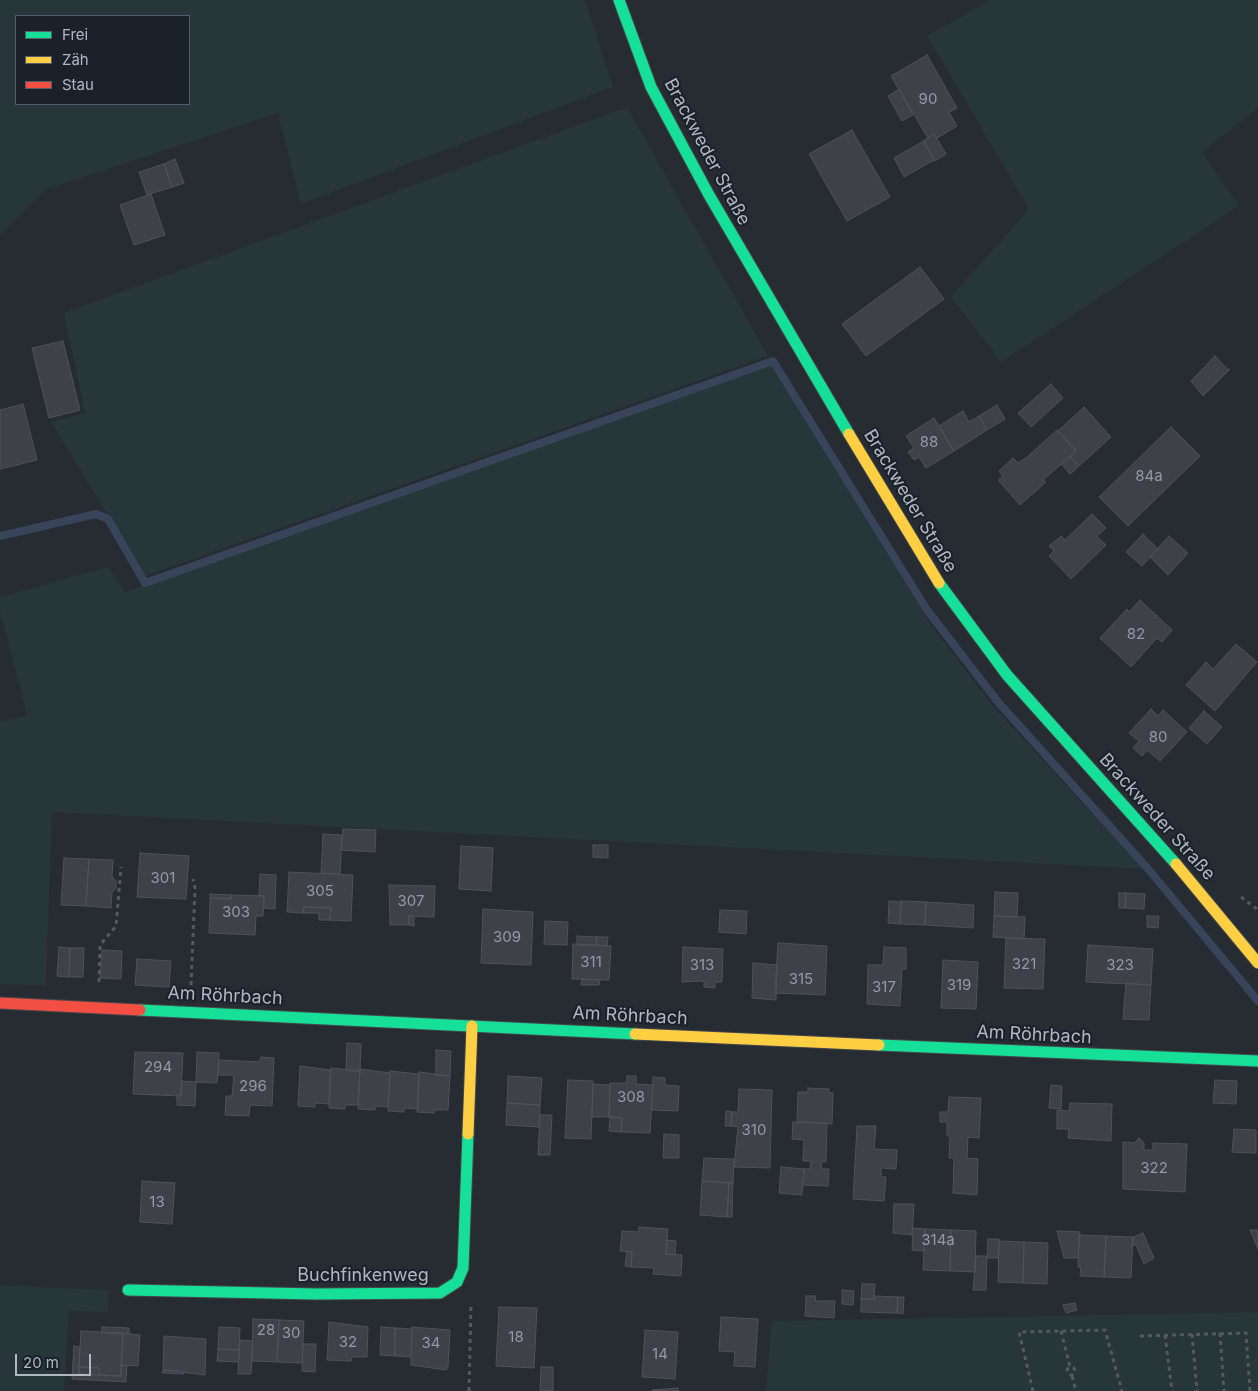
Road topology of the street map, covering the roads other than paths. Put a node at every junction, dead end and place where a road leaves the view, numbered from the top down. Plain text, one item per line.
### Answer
1 (619, 0) edge
2 (1258, 962) edge
3 (0, 1003) edge
4 (472, 1026) junction
5 (1258, 1061) edge
6 (128, 1290) dead end

1 - 2 street, Brackweder Straße
3 - 4 street, Am Röhrbach
4 - 5 street, Am Röhrbach
4 - 6 street, Buchfinkenweg

